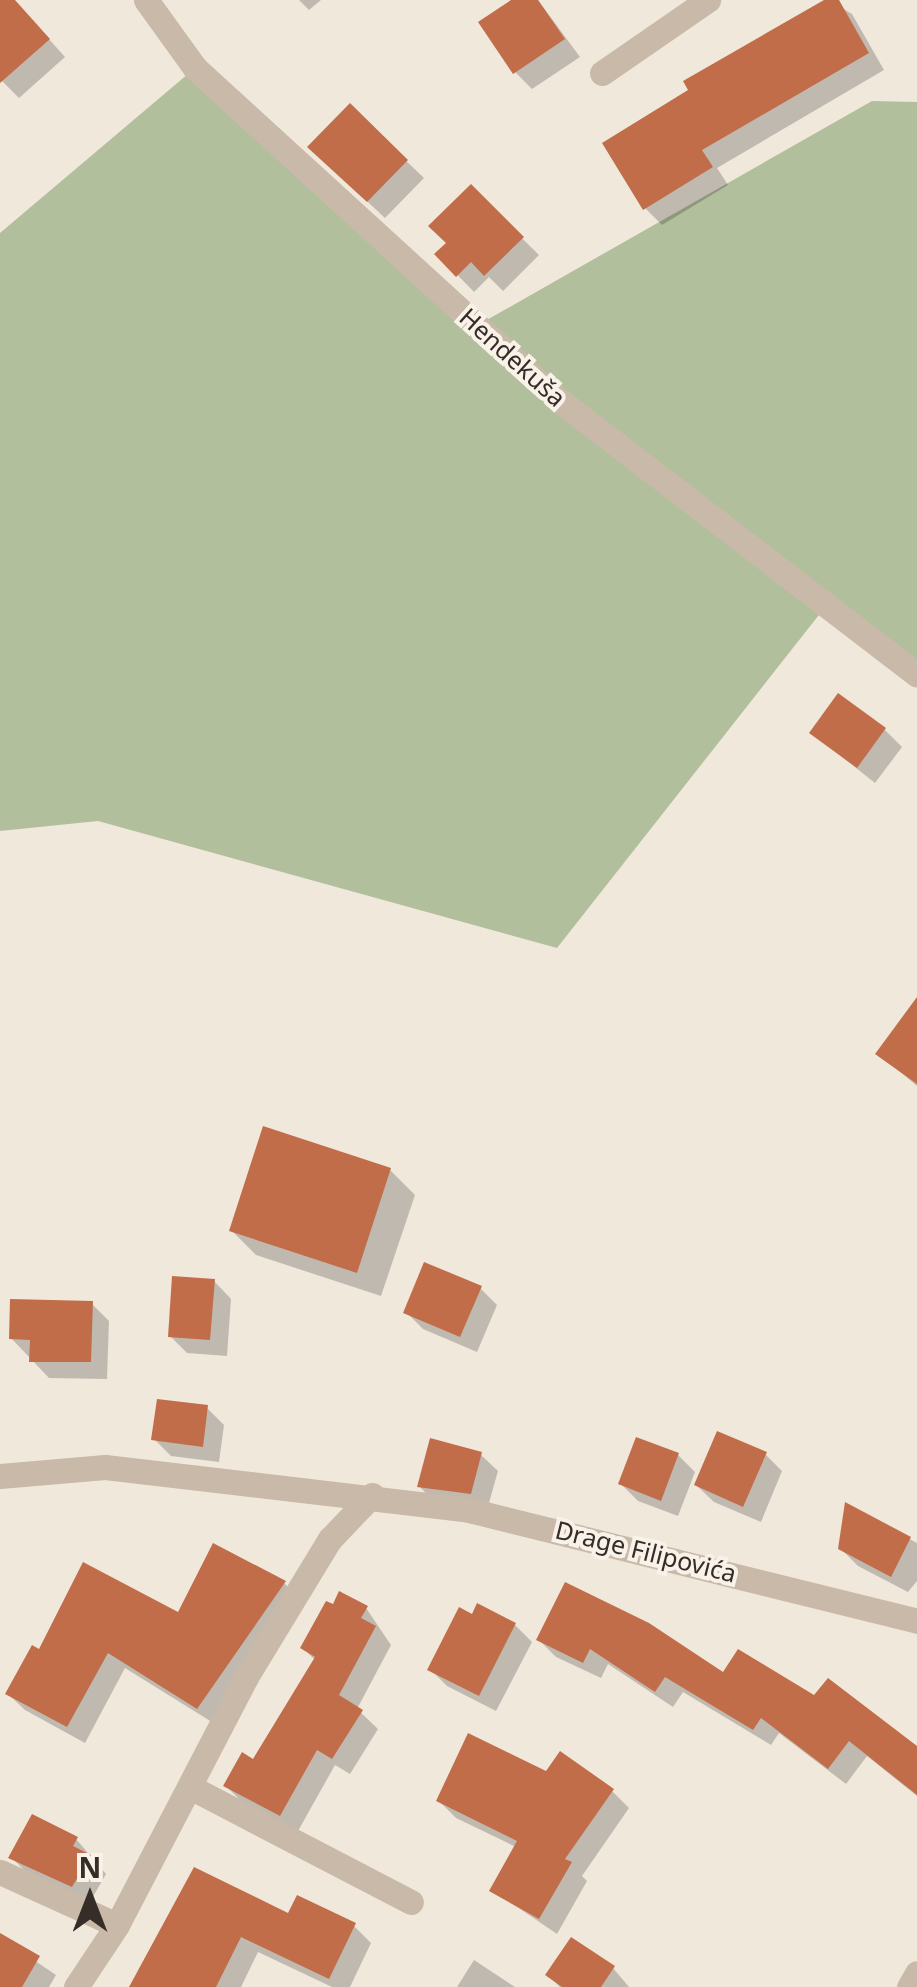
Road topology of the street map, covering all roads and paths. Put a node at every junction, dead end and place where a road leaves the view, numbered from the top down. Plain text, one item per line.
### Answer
1 (146, 0) edge
2 (708, 0) edge
3 (602, 73) dead end
4 (917, 675) edge
5 (0, 1476) edge
6 (372, 1495) junction
7 (917, 1621) edge
8 (190, 1787) junction
9 (0, 1872) edge
10 (411, 1902) dead end
11 (117, 1925) junction
12 (917, 1973) edge
13 (76, 1987) edge
14 (909, 1987) edge

1 - 4 street, Hendekuša
2 - 3 street
5 - 6 street, Drage Filipovića
6 - 7 street, Drage Filipovića
6 - 8 street
8 - 10 street
8 - 11 street
9 - 11 street
11 - 13 street
12 - 14 street

